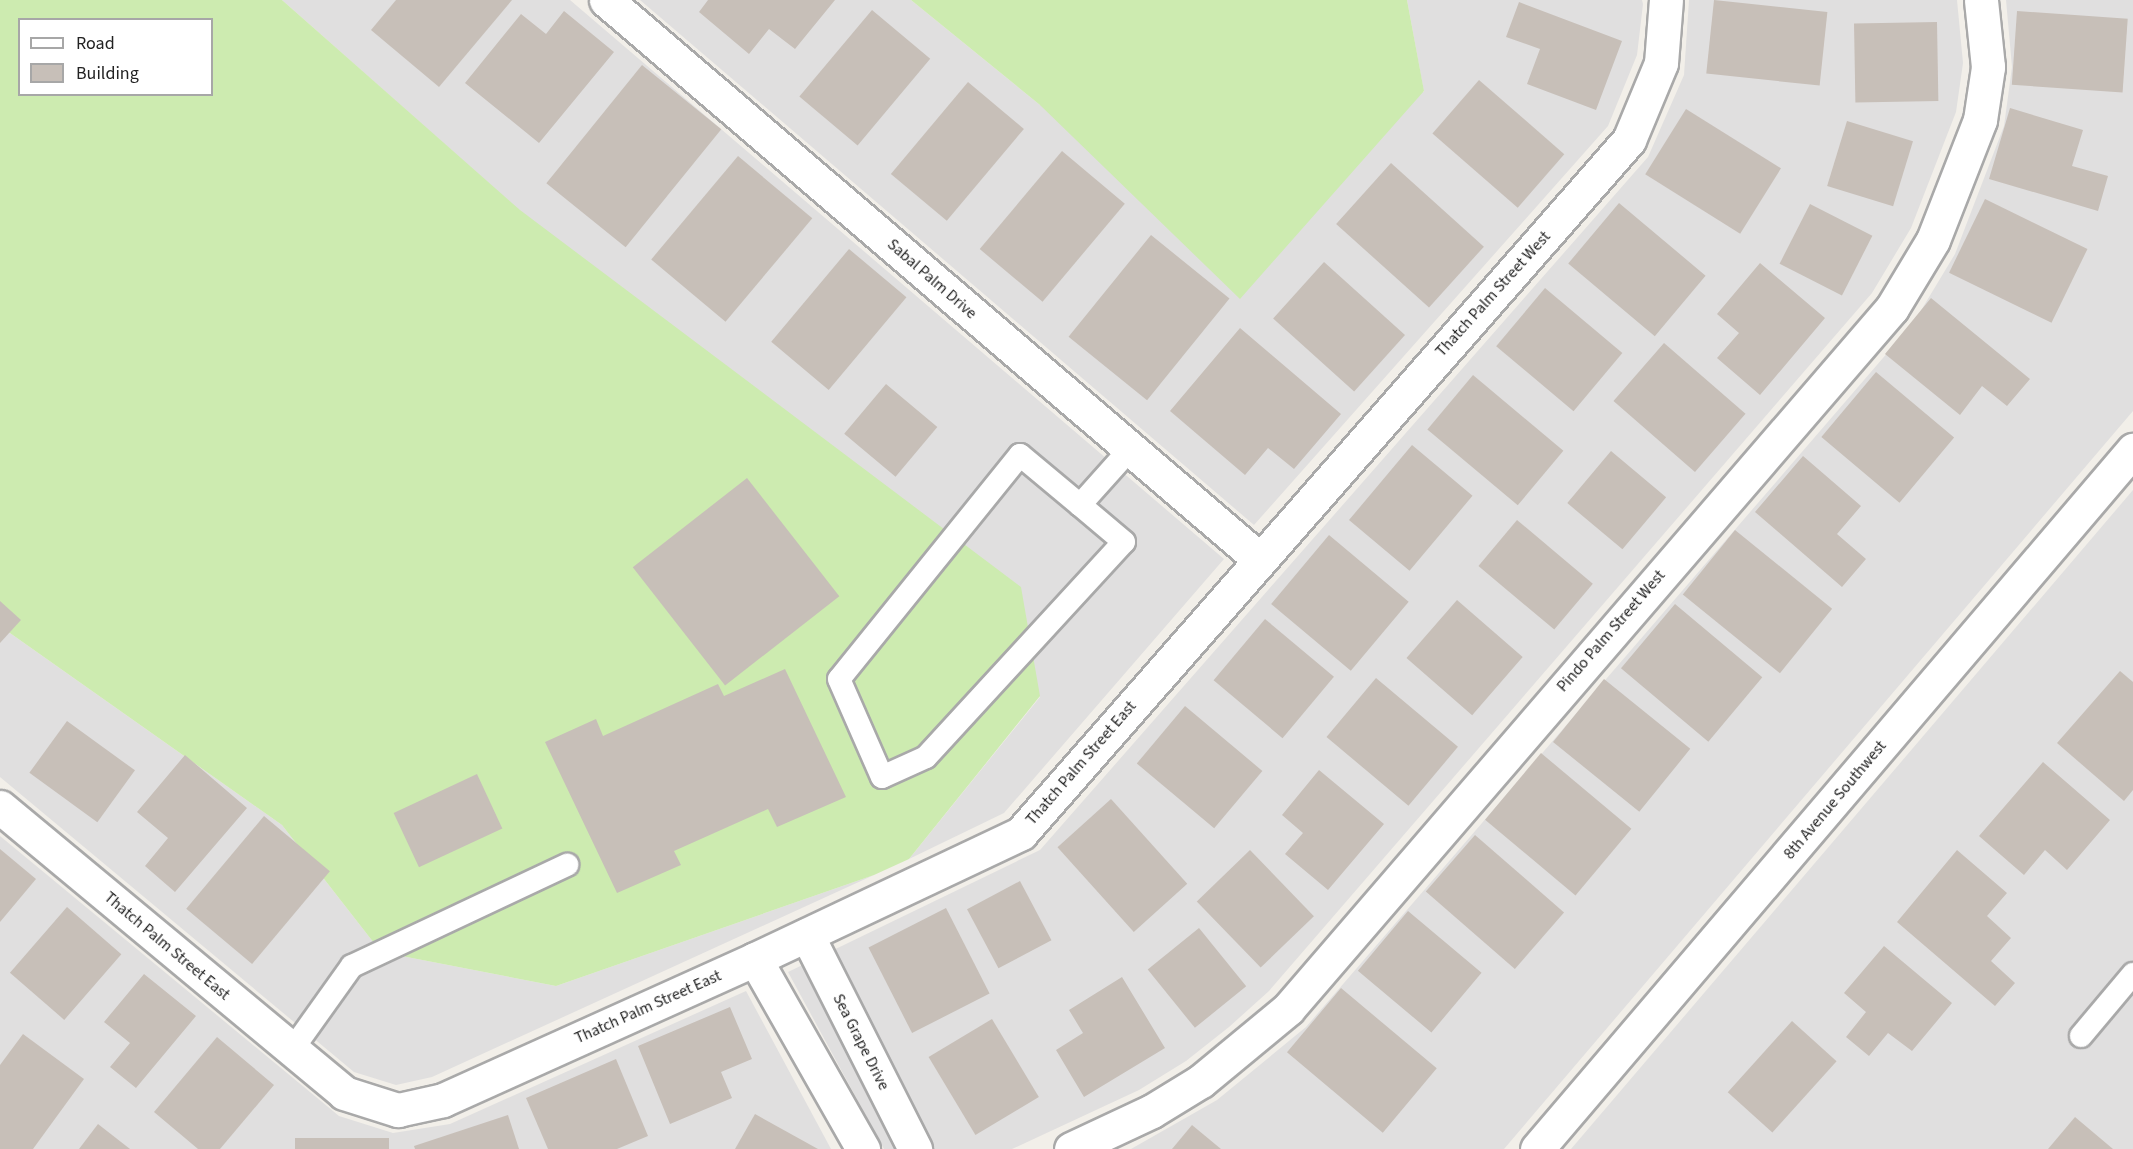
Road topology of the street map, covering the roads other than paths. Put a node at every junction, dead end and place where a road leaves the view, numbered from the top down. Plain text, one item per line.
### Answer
1 (606, 0) edge
2 (1666, 0) edge
3 (1981, 0) edge
4 (1130, 449) junction
5 (2133, 450) edge
6 (1080, 505) junction
7 (1258, 558) junction
8 (0, 807) edge
9 (567, 865) dead end
10 (807, 935) junction
11 (755, 959) junction
12 (2133, 974) edge
13 (2081, 1036) dead end
14 (292, 1050) junction
15 (863, 1149) edge
16 (915, 1149) edge
17 (1071, 1149) edge
18 (1537, 1149) edge

1 - 4 street, Sabal Palm Drive
2 - 7 street, Thatch Palm Street West
3 - 17 street, Pindo Palm Street West
4 - 6 lane
4 - 7 street, Sabal Palm Drive
5 - 18 street, 8th Avenue Southwest
6 - 6 lane
7 - 10 street, Thatch Palm Street East
8 - 14 street, Thatch Palm Street East
9 - 14 lane
10 - 11 street, Thatch Palm Street East
10 - 16 street, Sea Grape Drive
11 - 14 street, Thatch Palm Street East
11 - 15 street
12 - 13 lane

